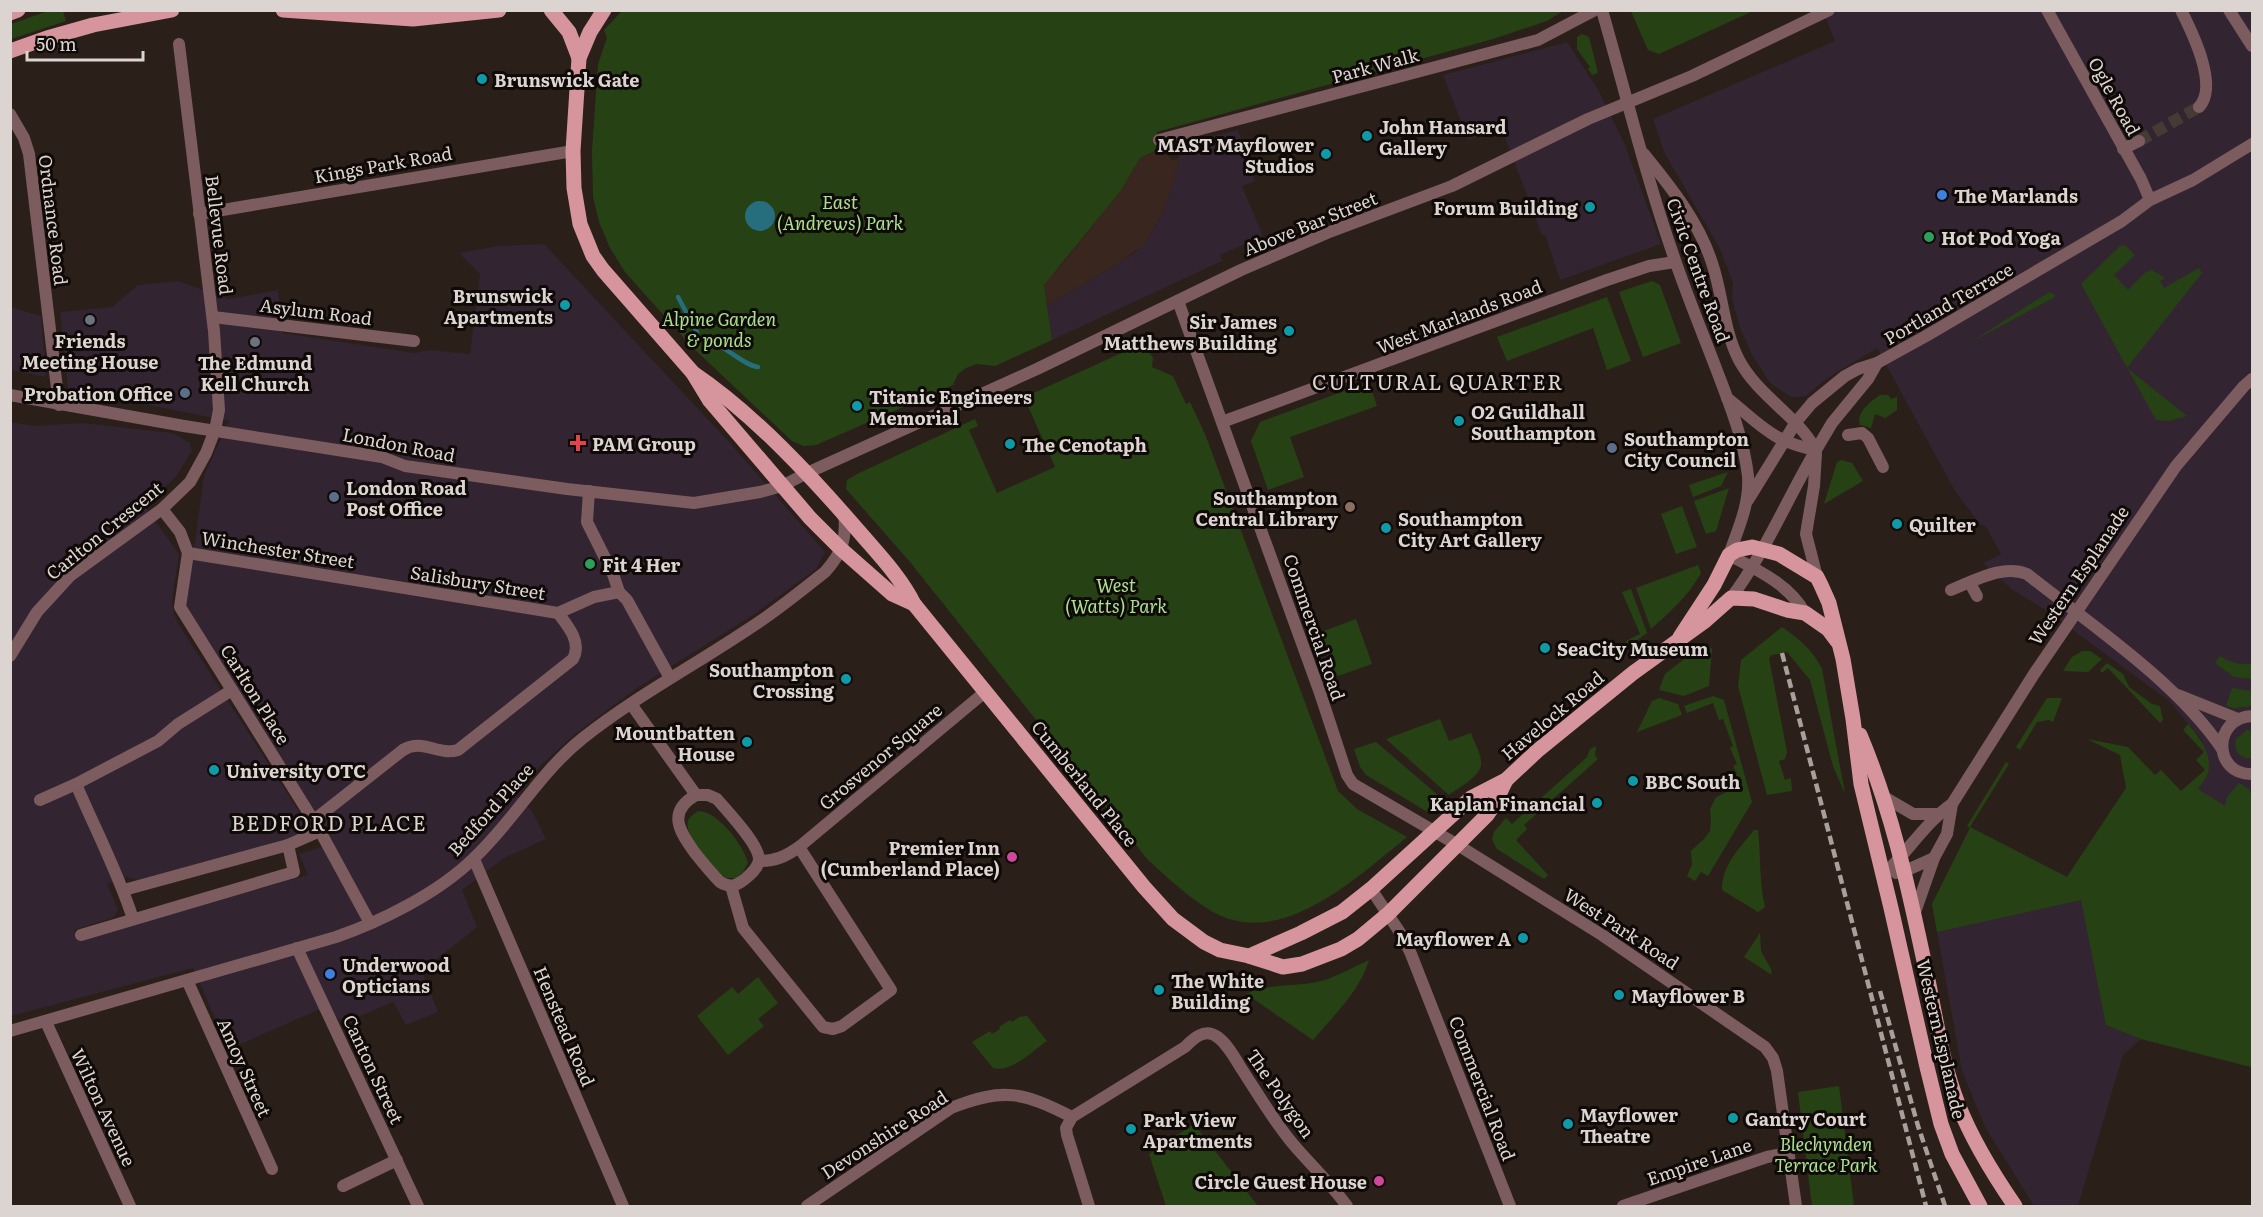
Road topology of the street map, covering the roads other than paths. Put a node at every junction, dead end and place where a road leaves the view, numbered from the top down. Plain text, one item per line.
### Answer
1 (18, 10) edge
2 (172, 10) edge
3 (283, 10) edge
4 (499, 10) edge
5 (551, 10) edge
6 (604, 10) edge
7 (1595, 10) edge
8 (1602, 10) edge
9 (1829, 10) edge
10 (2047, 10) edge
11 (2181, 10) edge
12 (2229, 10) edge
13 (165, 11) edge
14 (10, 13) edge
15 (179, 44) dead end
16 (2253, 46) edge
17 (10, 51) edge
18 (579, 58) junction
19 (1628, 101) junction
20 (2199, 107) dead end
21 (10, 114) edge
22 (1159, 140) dead end
23 (2139, 141) tunnel mouth
24 (2253, 144) edge
25 (2123, 149) junction
26 (573, 151) junction
27 (1644, 154) junction
28 (2150, 200) junction
29 (199, 214) junction
30 (1676, 261) junction
31 (1178, 301) junction
32 (213, 317) junction
33 (414, 341) dead end
34 (1877, 363) junction
35 (693, 374) junction
36 (2253, 379) edge
37 (10, 395) edge
38 (1727, 398) junction
39 (59, 405) junction
40 (1222, 422) junction
41 (1796, 422) junction
42 (214, 430) junction
43 (1848, 435) dead end
44 (1783, 441) junction
45 (1816, 450) junction
46 (1883, 467) dead end
47 (807, 473) junction
48 (782, 486) junction
49 (589, 491) junction
50 (1748, 500) junction
51 (162, 510) junction
52 (844, 514) junction
53 (1763, 548) junction
54 (841, 549) junction
55 (188, 553) junction
56 (1729, 555) junction
57 (1751, 567) junction
58 (1816, 577) junction
59 (363, 581) joint
60 (1970, 583) junction
61 (1951, 590) dead end
62 (619, 592) junction
63 (1977, 596) dead end
64 (1731, 598) junction
65 (914, 604) junction
66 (558, 613) junction
67 (1805, 613) junction
68 (2075, 613) junction
69 (1680, 637) junction
70 (1839, 644) junction
71 (10, 656) edge
72 (670, 678) junction
73 (232, 690) junction
74 (985, 692) junction
75 (2174, 693) junction
76 (631, 704) junction
77 (2253, 716) edge
78 (1853, 719) junction
79 (2238, 719) junction
80 (2222, 749) junction
81 (2251, 775) edge
82 (1506, 780) junction
83 (76, 784) junction
84 (696, 795) junction
85 (1884, 797) junction
86 (40, 800) dead end
87 (1952, 804) junction
88 (1937, 814) junction
89 (317, 826) junction
90 (1434, 831) junction
91 (1456, 844) junction
92 (288, 845) junction
93 (799, 847) junction
94 (1934, 858) junction
95 (474, 859) junction
96 (759, 861) junction
97 (1904, 864) junction
98 (1883, 875) junction
99 (731, 886) junction
100 (1371, 889) junction
101 (124, 890) junction
102 (1388, 914) junction
103 (1914, 915) junction
104 (133, 919) junction
105 (370, 923) junction
106 (81, 935) dead end
107 (297, 948) junction
108 (1249, 956) junction
109 (187, 980) junction
110 (46, 1022) junction
111 (10, 1031) edge
112 (1072, 1117) junction
113 (1787, 1154) junction
114 (397, 1160) junction
115 (272, 1169) dead end
116 (343, 1186) dead end
117 (130, 1206) edge
118 (418, 1206) edge
119 (623, 1206) edge
120 (807, 1206) edge
121 (1089, 1206) edge
122 (1347, 1206) edge
123 (1510, 1206) edge
124 (1623, 1206) edge
125 (1796, 1206) edge
126 (1980, 1206) edge
127 (2015, 1206) edge

1 - 14 main road
2 - 13 main road
3 - 4 main road
5 - 18 main road
6 - 18 main road
7 - 22 street, Park Walk
8 - 19 street, Civic Centre Road
9 - 19 street, Above Bar Street
10 - 25 street, Ogle Road
11 - 20 street
12 - 16 street
13 - 17 main road
15 - 29 street, Bellevue Road
18 - 26 main road
19 - 27 street, Civic Centre Road
19 - 31 street, Above Bar Street
21 - 39 street, Ordnance Road
23 - 25 street
24 - 28 street, Portland Terrace
25 - 28 street, Ogle Road
26 - 29 street, Kings Park Road
26 - 35 main road
27 - 30 street, Civic Centre Road
27 - 41 street, Civic Centre Road
28 - 34 street, Portland Terrace
29 - 32 street, Bellevue Road
30 - 38 street, Civic Centre Road
30 - 40 street, West Marlands Road
31 - 40 street, Commercial Road
31 - 47 street, Above Bar Street
32 - 33 street, Asylum Road
32 - 42 street, Bellevue Road
34 - 41 street, Portland Terrace
34 - 45 street, Portland Terrace
35 - 47 main road, Cumberland Place
35 - 48 main road, Cumberland Place
36 - 68 street, Western Esplanade
37 - 39 street, London Road
38 - 44 street
38 - 50 street, Civic Centre Road
39 - 42 street, London Road
40 - 90 street, Commercial Road
41 - 44 street, Portland Terrace
41 - 45 street, Civic Centre Road
42 - 49 street, London Road
42 - 51 street, Carlton Crescent
43 - 46 street
44 - 45 street
44 - 50 street, Portland Terrace
45 - 53 street, Portland Terrace
45 - 58 street, Portland Terrace
47 - 48 street, Above Bar Street
47 - 52 main road, Cumberland Place
48 - 49 street, London Road
48 - 54 main road, Cumberland Place
49 - 62 street
50 - 56 street, Portland Terrace
51 - 55 street
51 - 71 street, Carlton Crescent
52 - 54 street, Bedford Place
52 - 65 main road, Cumberland Place
53 - 56 main road
53 - 57 street, Portland Terrace
53 - 58 main road, Western Esplanade
54 - 65 main road, Cumberland Place
54 - 72 street, Bedford Place
55 - 59 street, Winchester Street
55 - 73 street, Carlton Place
56 - 57 street
56 - 69 main road, Havelock Road
57 - 64 street, Havelock Road
57 - 67 street
58 - 70 main road, Western Esplanade
59 - 66 street, Salisbury Street
60 - 61 street
60 - 63 street
60 - 68 street
62 - 66 street, Salisbury Street
62 - 72 street
64 - 67 main road
64 - 69 main road, Havelock Road
65 - 74 main road, Cumberland Place
66 - 89 street
67 - 70 main road
68 - 75 street
68 - 87 street, Western Esplanade
69 - 82 main road, Havelock Road
70 - 78 main road, Western Esplanade
72 - 76 street, Bedford Place
73 - 83 street
73 - 89 street, Carlton Place
74 - 93 street, Grosvenor Square
74 - 108 main road, Cumberland Place
75 - 79 street
75 - 80 street
76 - 84 street
76 - 95 street, Bedford Place
77 - 79 street
78 - 85 main road, Western Esplanade
78 - 98 main road, Western Esplanade
79 - 80 street
80 - 81 street
82 - 90 main road, Havelock Road
82 - 91 main road, Havelock Road
83 - 86 street
83 - 101 street
84 - 96 street
84 - 99 street
85 - 88 street
85 - 97 main road, Western Esplanade
87 - 88 street, Western Esplanade
87 - 94 street, Western Esplanade
88 - 97 street, Western Esplanade
89 - 92 street
89 - 105 street, Carlton Place
90 - 91 street, Commercial Road
90 - 100 main road
91 - 102 main road, Cumberland Place
91 - 113 street, West Park Road
92 - 101 street
92 - 104 street
93 - 96 street, Grosvenor Square
93 - 99 street
94 - 97 street, Western Esplanade
94 - 103 street, Western Esplanade
95 - 105 street, Bedford Place
95 - 119 street, Henstead Road
96 - 99 street
97 - 98 street, Western Esplanade
97 - 103 main road, Western Esplanade
98 - 126 main road, Western Esplanade
100 - 102 street, Commercial Road
100 - 108 main road
101 - 104 street
102 - 108 main road, Cumberland Place
102 - 123 street, Commercial Road
103 - 127 main road, Western Esplanade
104 - 106 street
105 - 107 street, Bedford Place
107 - 109 street, Bedford Place
107 - 114 street, Canton Street
109 - 110 street, Bedford Place
109 - 115 street, Amoy Street
110 - 111 street, Bedford Place
110 - 117 street, Wilton Avenue
112 - 120 street, Devonshire Road
112 - 121 street
112 - 122 street, The Polygon
113 - 124 street, Empire Lane
113 - 125 street
114 - 116 street
114 - 118 street, Canton Street

